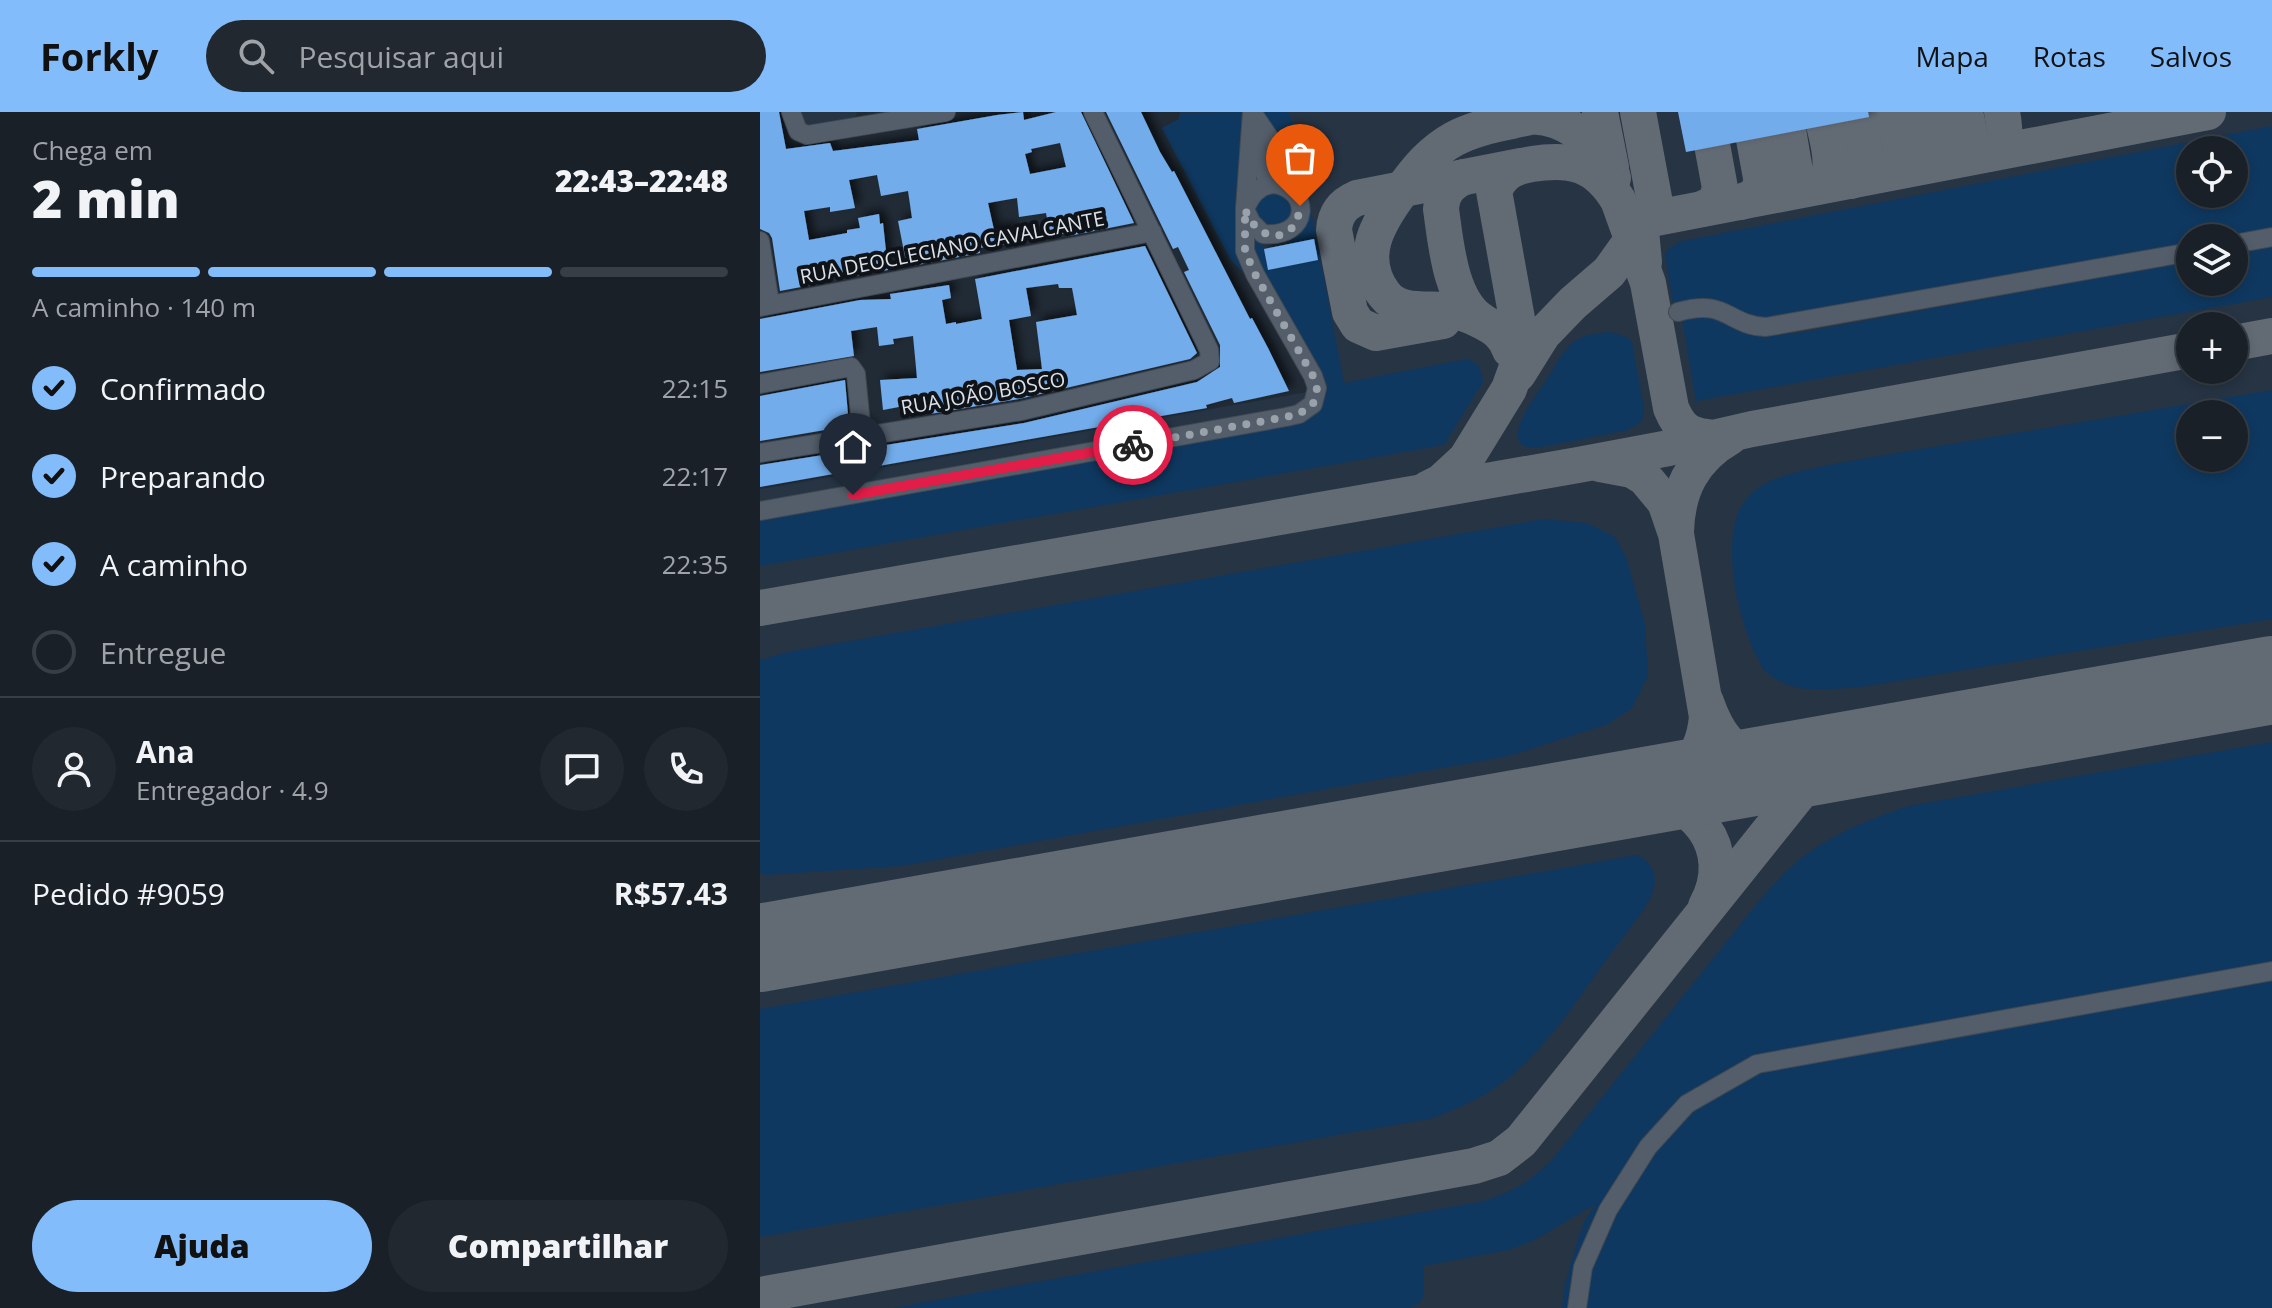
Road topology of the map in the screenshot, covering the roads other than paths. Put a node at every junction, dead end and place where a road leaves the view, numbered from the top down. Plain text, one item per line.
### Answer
1 (791, 112) edge
2 (946, 112) edge
3 (1093, 112) edge
4 (1252, 112) edge
5 (1250, 135) junction
6 (1273, 184) junction
7 (1245, 209) junction
8 (1152, 232) junction
9 (2272, 237) edge
10 (760, 241) edge
11 (2248, 241) edge
12 (2176, 254) edge
13 (765, 306) edge
14 (1678, 312) dead end
15 (760, 384) edge
16 (862, 435) junction
17 (760, 453) edge
18 (760, 511) edge
19 (2272, 971) edge
20 (1577, 1308) edge

1 - 2 street
3 - 8 street
4 - 5 street
4 - 6 street
5 - 6 street
5 - 7 street
6 - 7 street
6 - 7 street
7 - 18 street
8 - 13 street, RUA DEOCLECIANO CAVALCANTE
8 - 16 street, RUA JOÃO BOSCO
9 - 11 street
10 - 13 street
12 - 14 street
15 - 16 street
16 - 17 street, RUA JOÃO BOSCO
19 - 20 street

